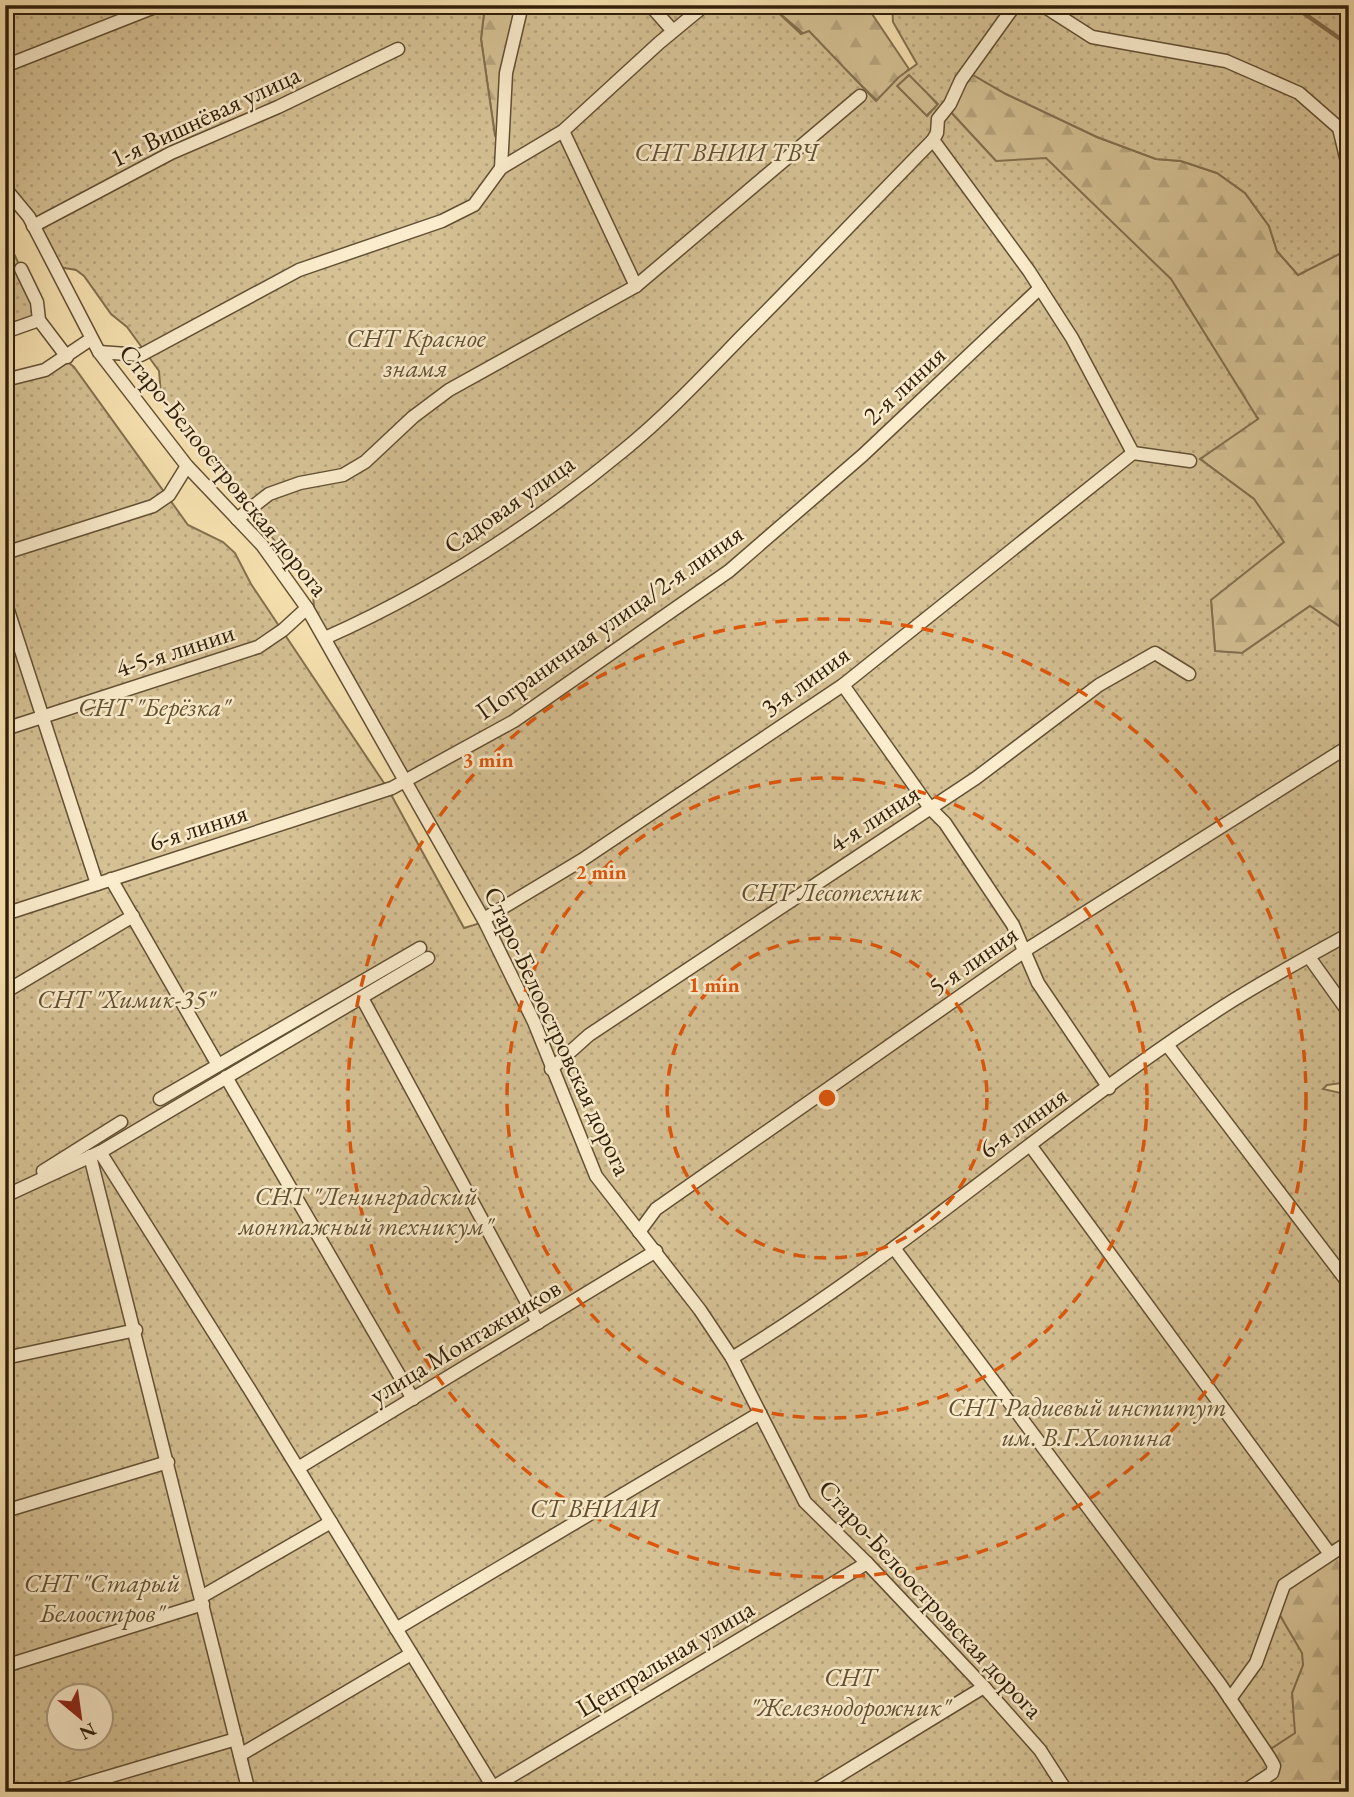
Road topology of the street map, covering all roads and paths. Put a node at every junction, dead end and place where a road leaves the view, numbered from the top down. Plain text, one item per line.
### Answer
1 (160, 5) edge
2 (522, 5) edge
3 (650, 5) edge
4 (705, 5) edge
5 (1015, 5) edge
6 (1042, 5) edge
7 (673, 32) junction
8 (398, 49) dead end
9 (5, 66) edge
10 (860, 96) dead end
11 (563, 131) junction
12 (933, 139) junction
13 (503, 147) junction
14 (520, 155) junction
15 (501, 168) junction
16 (1349, 170) edge
17 (5, 188) edge
18 (33, 226) junction
19 (21, 269) dead end
20 (636, 286) junction
21 (1040, 288) junction
22 (39, 320) junction
23 (5, 332) edge
24 (91, 340) junction
25 (99, 352) junction
26 (67, 357) junction
27 (5, 380) edge
28 (1133, 453) junction
29 (1190, 461) dead end
30 (187, 466) junction
31 (796, 513) joint
32 (237, 519) junction
33 (5, 553) edge
34 (5, 601) edge
35 (307, 607) junction
36 (325, 638) junction
37 (1189, 674) dead end
38 (843, 685) junction
39 (43, 717) junction
40 (5, 729) edge
41 (1349, 746) edge
42 (405, 781) junction
43 (930, 808) junction
44 (111, 879) junction
45 (97, 884) junction
46 (5, 914) edge
47 (133, 916) junction
48 (484, 919) junction
49 (1349, 934) edge
50 (1023, 952) junction
51 (1308, 957) junction
52 (5, 992) edge
53 (362, 998) junction
54 (1349, 1013) edge
55 (1168, 1046) junction
56 (218, 1065) junction
57 (551, 1069) junction
58 (226, 1077) junction
59 (1109, 1088) junction
60 (160, 1099) dead end
61 (121, 1122) dead end
62 (1030, 1145) junction
63 (93, 1151) junction
64 (43, 1171) dead end
65 (5, 1196) edge
66 (639, 1232) junction
67 (894, 1248) junction
68 (656, 1251) junction
69 (1349, 1283) edge
70 (538, 1323) junction
71 (136, 1330) junction
72 (5, 1358) edge
73 (732, 1358) junction
74 (413, 1399) junction
75 (760, 1413) junction
76 (168, 1462) junction
77 (298, 1468) junction
78 (5, 1511) edge
79 (331, 1522) junction
80 (1349, 1542) edge
81 (1330, 1555) junction
82 (867, 1563) junction
83 (202, 1601) junction
84 (396, 1629) junction
85 (411, 1654) junction
86 (5, 1665) edge
87 (984, 1687) junction
88 (1230, 1699) junction
89 (236, 1739) junction
90 (240, 1755) junction
91 (489, 1790) edge
92 (57, 1792) edge
93 (249, 1792) edge
94 (812, 1792) edge
95 (1067, 1792) edge
96 (1243, 1792) edge

1 - 9 street
2 - 13 street
3 - 7 street
4 - 7 street
5 - 12 street
6 - 16 street
7 - 11 street
8 - 18 street, 1-я Вишнёвая улица
10 - 20 street
11 - 14 street
11 - 20 street
12 - 21 street
12 - 36 street, Садовая улица
13 - 14 street
13 - 15 street
14 - 15 street
15 - 25 street
17 - 18 street, Старо-Белоостровская дорога
18 - 24 street, Старо-Белоостровская дорога
19 - 22 street
20 - 32 street
21 - 28 street
21 - 31 street, 2-я линия
22 - 23 street
22 - 26 street
24 - 25 street, Старо-Белоостровская дорога
24 - 26 street
25 - 30 street, Старо-Белоостровская дорога
26 - 27 street
28 - 29 street
28 - 38 street, 3-я линия
30 - 32 street, Старо-Белоостровская дорога
30 - 33 street
31 - 42 street, Пограничная улица/2-я линия
32 - 35 street, Старо-Белоостровская дорога
34 - 39 street
35 - 36 street, Старо-Белоостровская дорога
35 - 39 street, 4-5-я линии
36 - 42 street, Старо-Белоостровская дорога
37 - 43 street, 4-я линия
38 - 43 street
38 - 48 street, 3-я линия
39 - 40 street, 4-5-я линии
39 - 45 street
41 - 50 street, 5-я линия
42 - 44 street, 6-я линия
42 - 48 street, Старо-Белоостровская дорога
43 - 50 street
43 - 57 street, 4-я линия
44 - 45 street, 6-я линия
44 - 47 street
45 - 46 street, 6-я линия
47 - 52 street
47 - 56 street
48 - 57 street, Старо-Белоостровская дорога
49 - 51 street, 6-я линия
50 - 59 street
50 - 66 street, 5-я линия
51 - 54 street
51 - 55 street, 6-я линия
53 - 56 street
53 - 58 street
53 - 70 street
55 - 59 street, 6-я линия
55 - 69 street
56 - 60 street
57 - 66 street, Старо-Белоостровская дорога
58 - 63 street
58 - 74 street
59 - 62 street, 6-я линия
61 - 63 street
62 - 67 street, 6-я линия
62 - 81 street
63 - 64 street
63 - 65 street
63 - 71 street
63 - 77 street
66 - 68 street, Старо-Белоостровская дорога
67 - 73 street, 6-я линия
67 - 88 street
68 - 70 street, улица Монтажников
68 - 73 street, Старо-Белоостровская дорога
70 - 74 street, улица Монтажников
71 - 72 street
71 - 76 street
73 - 75 street, Старо-Белоостровская дорога
74 - 77 street, улица Монтажников
75 - 82 street, Старо-Белоостровская дорога
75 - 84 street
76 - 78 street
76 - 83 street
77 - 79 street
79 - 83 street
79 - 84 street
80 - 81 street
81 - 88 street
82 - 87 street, Старо-Белоостровская дорога
82 - 91 street, Центральная улица
83 - 86 street
83 - 89 street
84 - 85 street
85 - 90 street
85 - 91 street
87 - 94 street
87 - 95 street, Старо-Белоостровская дорога
88 - 96 street
89 - 90 street
89 - 92 street
90 - 93 street

